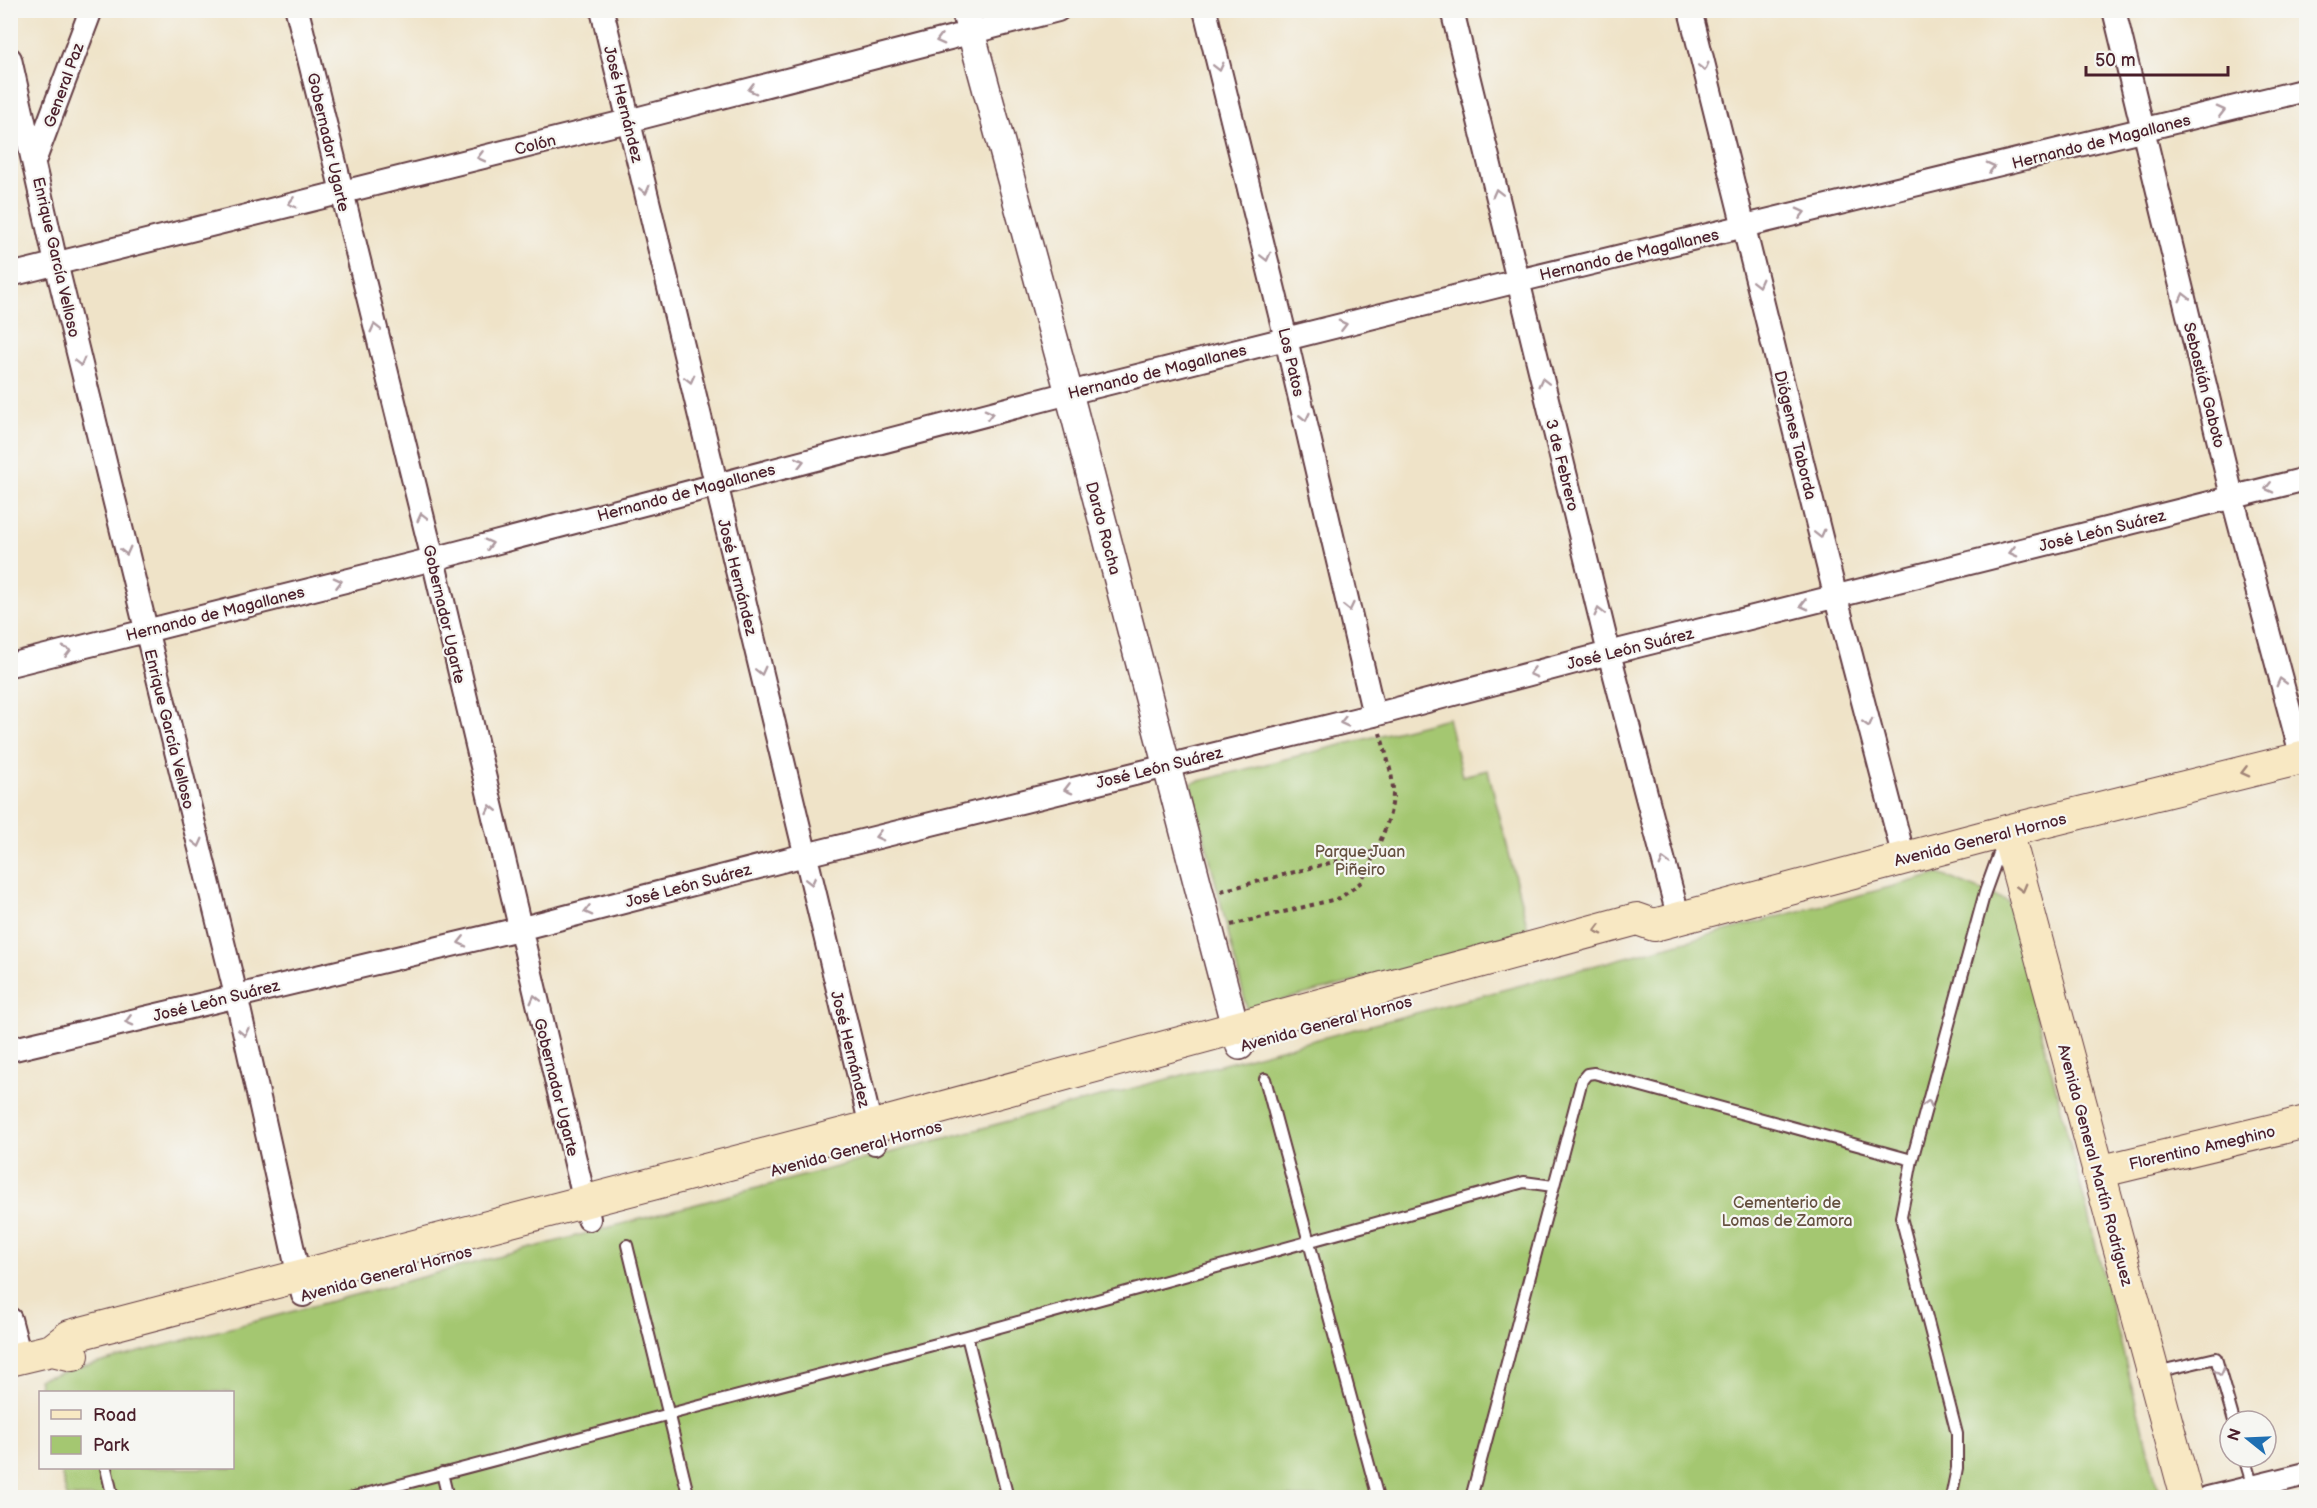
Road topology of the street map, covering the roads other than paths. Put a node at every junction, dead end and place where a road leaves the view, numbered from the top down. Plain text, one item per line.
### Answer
1 (91, 10) edge
2 (297, 10) edge
3 (602, 10) edge
4 (1058, 10) edge
5 (1205, 10) edge
6 (1452, 10) edge
7 (1690, 10) edge
8 (2114, 10) edge
9 (968, 21) edge
10 (10, 59) edge
11 (2307, 90) edge
12 (15, 101) edge
13 (628, 122) junction
14 (2143, 131) junction
15 (35, 159) junction
16 (340, 191) junction
17 (1744, 227) junction
18 (56, 263) junction
19 (10, 275) edge
20 (1518, 281) junction
21 (1287, 339) junction
22 (1070, 393) junction
23 (2307, 479) edge
24 (715, 483) junction
25 (2232, 496) junction
26 (433, 559) junction
27 (1836, 598) junction
28 (146, 630) junction
29 (1609, 653) junction
30 (10, 665) edge
31 (1374, 715) junction
32 (1166, 765) junction
33 (2305, 765) edge
34 (2007, 831) junction
35 (805, 855) junction
36 (1904, 858) junction
37 (1666, 922) junction
38 (519, 929) junction
39 (236, 995) junction
40 (1238, 1037) junction
41 (10, 1050) edge
42 (1265, 1079) dead end
43 (2307, 1122) edge
44 (873, 1135) junction
45 (1912, 1160) junction
46 (2098, 1172) junction
47 (1553, 1186) junction
48 (587, 1211) junction
49 (1311, 1243) junction
50 (627, 1245) dead end
51 (300, 1286) junction
52 (10, 1319) edge
53 (967, 1336) junction
54 (15, 1358) edge
55 (2152, 1373) junction
56 (2231, 1409) edge
57 (667, 1414) junction
58 (106, 1469) edge
59 (2248, 1469) edge
60 (442, 1473) junction
61 (2307, 1474) edge
62 (2253, 1487) junction
63 (113, 1497) edge
64 (350, 1497) edge
65 (448, 1497) edge
66 (689, 1497) edge
67 (1008, 1497) edge
68 (1378, 1497) edge
69 (1471, 1497) edge
70 (1951, 1497) edge
71 (2187, 1497) edge
72 (2208, 1497) edge

1 - 15 street, General Paz
2 - 16 street, Gobernador Ugarte
3 - 13 street, José Hernández
4 - 9 street, Colón
5 -> 21 street, Los Patos
20 -> 6 street, 3 de Febrero
7 -> 17 street, Diógenes Taborda
8 - 14 street, Sebastián Gaboto
9 -> 13 street, Colón
9 - 22 street, Dardo Rocha
10 - 12 street, Enrique García Velloso
14 -> 11 street, Hernando de Magallanes
12 - 15 street, Enrique García Velloso
13 -> 16 street, Colón
13 -> 24 street, José Hernández
17 -> 14 street, Hernando de Magallanes
25 -> 14 street, Sebastián Gaboto
15 - 18 street, Enrique García Velloso
16 -> 18 street, Colón
26 -> 16 street, Gobernador Ugarte
17 - 20 street, Hernando de Magallanes
17 -> 27 street, Diógenes Taborda
18 - 19 street, Colón
18 -> 28 street, Enrique García Velloso
21 -> 20 street, Hernando de Magallanes
29 -> 20 street, 3 de Febrero
21 - 22 street, Hernando de Magallanes
21 -> 31 street, Los Patos
24 -> 22 street, Hernando de Magallanes
22 - 32 street, Dardo Rocha
23 -> 25 street, José León Suárez
26 -> 24 street, Hernando de Magallanes
24 -> 35 street, José Hernández
25 -> 27 street, José León Suárez
33 -> 25 street, Sebastián Gaboto
28 -> 26 street, Hernando de Magallanes
38 -> 26 street, Gobernador Ugarte
27 -> 29 street, José León Suárez
27 -> 36 street, Diógenes Taborda
30 -> 28 street, Hernando de Magallanes
28 -> 39 street, Enrique García Velloso
29 -> 31 street, José León Suárez
37 -> 29 street, 3 de Febrero
31 -> 32 street, José León Suárez
32 -> 35 street, José León Suárez
32 - 40 street, Dardo Rocha
33 -> 34 main road, Avenida General Hornos
34 - 36 main road, Avenida General Hornos
45 -> 34 lane
34 -> 46 main road, Avenida General Martín Rodríguez
35 -> 38 street, José León Suárez
35 -> 44 street, José Hernández
36 - 37 main road, Avenida General Hornos
37 - 40 main road, Avenida General Hornos
38 -> 39 street, José León Suárez
48 -> 38 street, Gobernador Ugarte
39 -> 41 street, José León Suárez
39 -> 51 street, Enrique García Velloso
40 - 44 main road, Avenida General Hornos
42 - 49 lane
43 - 46 main road, Florentino Ameghino
44 - 48 main road, Avenida General Hornos
45 - 47 lane
45 - 70 lane
46 - 55 main road, Avenida General Martín Rodríguez
47 - 49 lane
47 - 69 lane
48 - 51 main road, Avenida General Hornos
49 - 53 lane
49 - 68 lane
50 - 57 lane
51 - 54 main road, Avenida General Hornos
52 - 54 street
53 - 57 lane
53 - 67 lane
55 -> 56 lane
55 - 71 main road, Avenida General Martín Rodríguez
57 - 60 lane
57 - 66 lane
58 - 63 lane
59 - 62 lane
60 - 64 lane
60 - 65 lane
61 - 62 street
62 - 72 street

